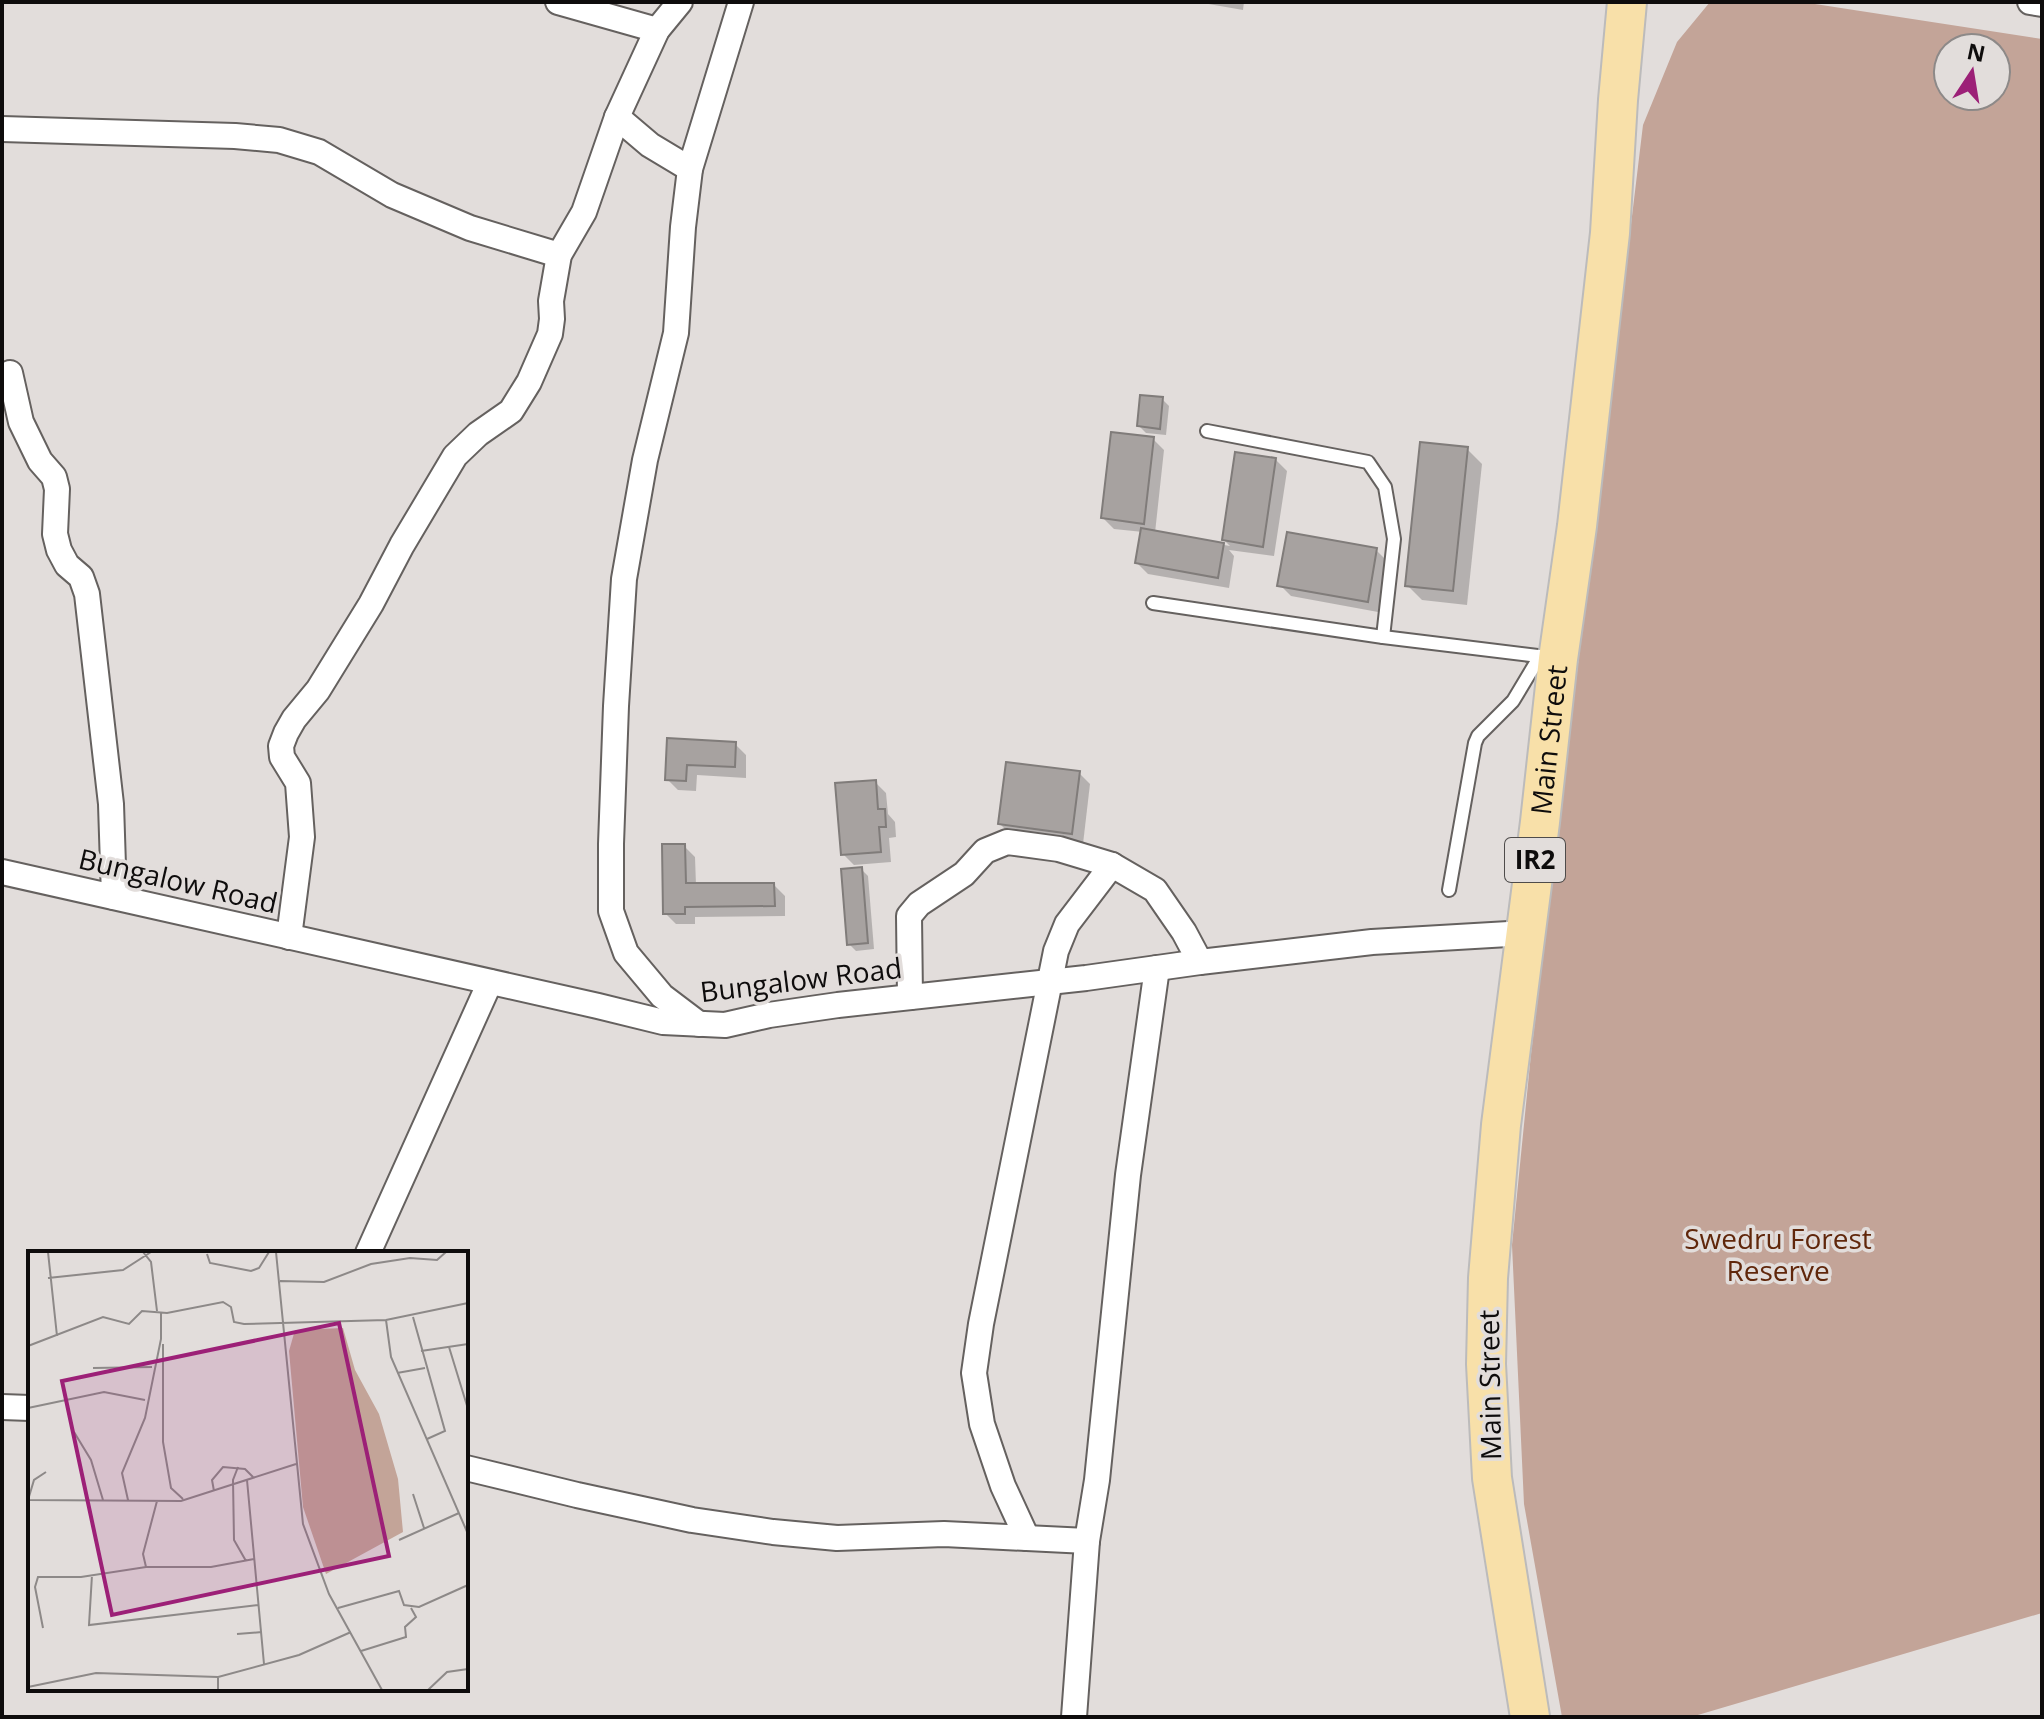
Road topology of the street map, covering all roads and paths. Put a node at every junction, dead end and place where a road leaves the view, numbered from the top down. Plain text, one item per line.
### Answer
1 (558, 2) edge
2 (680, 2) edge
3 (741, 2) edge
4 (1627, 2) edge
5 (2030, 2) edge
6 (2042, 4) edge
7 (657, 30) junction
8 (617, 117) junction
9 (2, 129) edge
10 (690, 169) junction
11 (559, 255) junction
12 (10, 373) dead end
13 (1207, 431) dead end
14 (1153, 603) dead end
15 (1383, 637) junction
16 (1549, 658) junction
17 (1112, 865) junction
18 (2, 872) edge
19 (1449, 890) dead end
20 (114, 897) junction
21 (1526, 933) junction
22 (289, 937) junction
23 (1200, 962) junction
24 (1157, 968) junction
25 (490, 982) junction
26 (1050, 982) junction
27 (910, 997) junction
28 (699, 1024) junction
29 (369, 1251) edge
30 (2, 1407) edge
31 (28, 1408) edge
32 (468, 1468) edge
33 (1027, 1538) junction
34 (1087, 1541) junction
35 (1074, 1717) edge
36 (1530, 1717) edge

1 - 7 street
2 - 7 street
3 - 10 street
4 - 16 main road, Main Street / IR2
5 - 6 street
7 - 8 street
8 - 10 street
8 - 11 street
9 - 11 street
10 - 28 street
11 - 22 street
12 - 20 street
13 - 15 lane
14 - 15 lane
15 - 16 lane
16 - 19 lane
16 - 21 main road, Main Street / IR2
17 - 23 street
17 - 26 street
17 - 27 street
18 - 20 street, Bungalow Road
20 - 22 street, Bungalow Road
21 - 23 street, Bungalow Road
21 - 36 main road, Main Street / IR2
22 - 25 street, Bungalow Road
23 - 24 street, Bungalow Road
24 - 26 street, Bungalow Road
24 - 34 street
25 - 28 street, Bungalow Road
25 - 29 street
26 - 27 street, Bungalow Road
26 - 33 street
27 - 28 street, Bungalow Road
30 - 31 street
32 - 33 street
33 - 34 street
34 - 35 street

